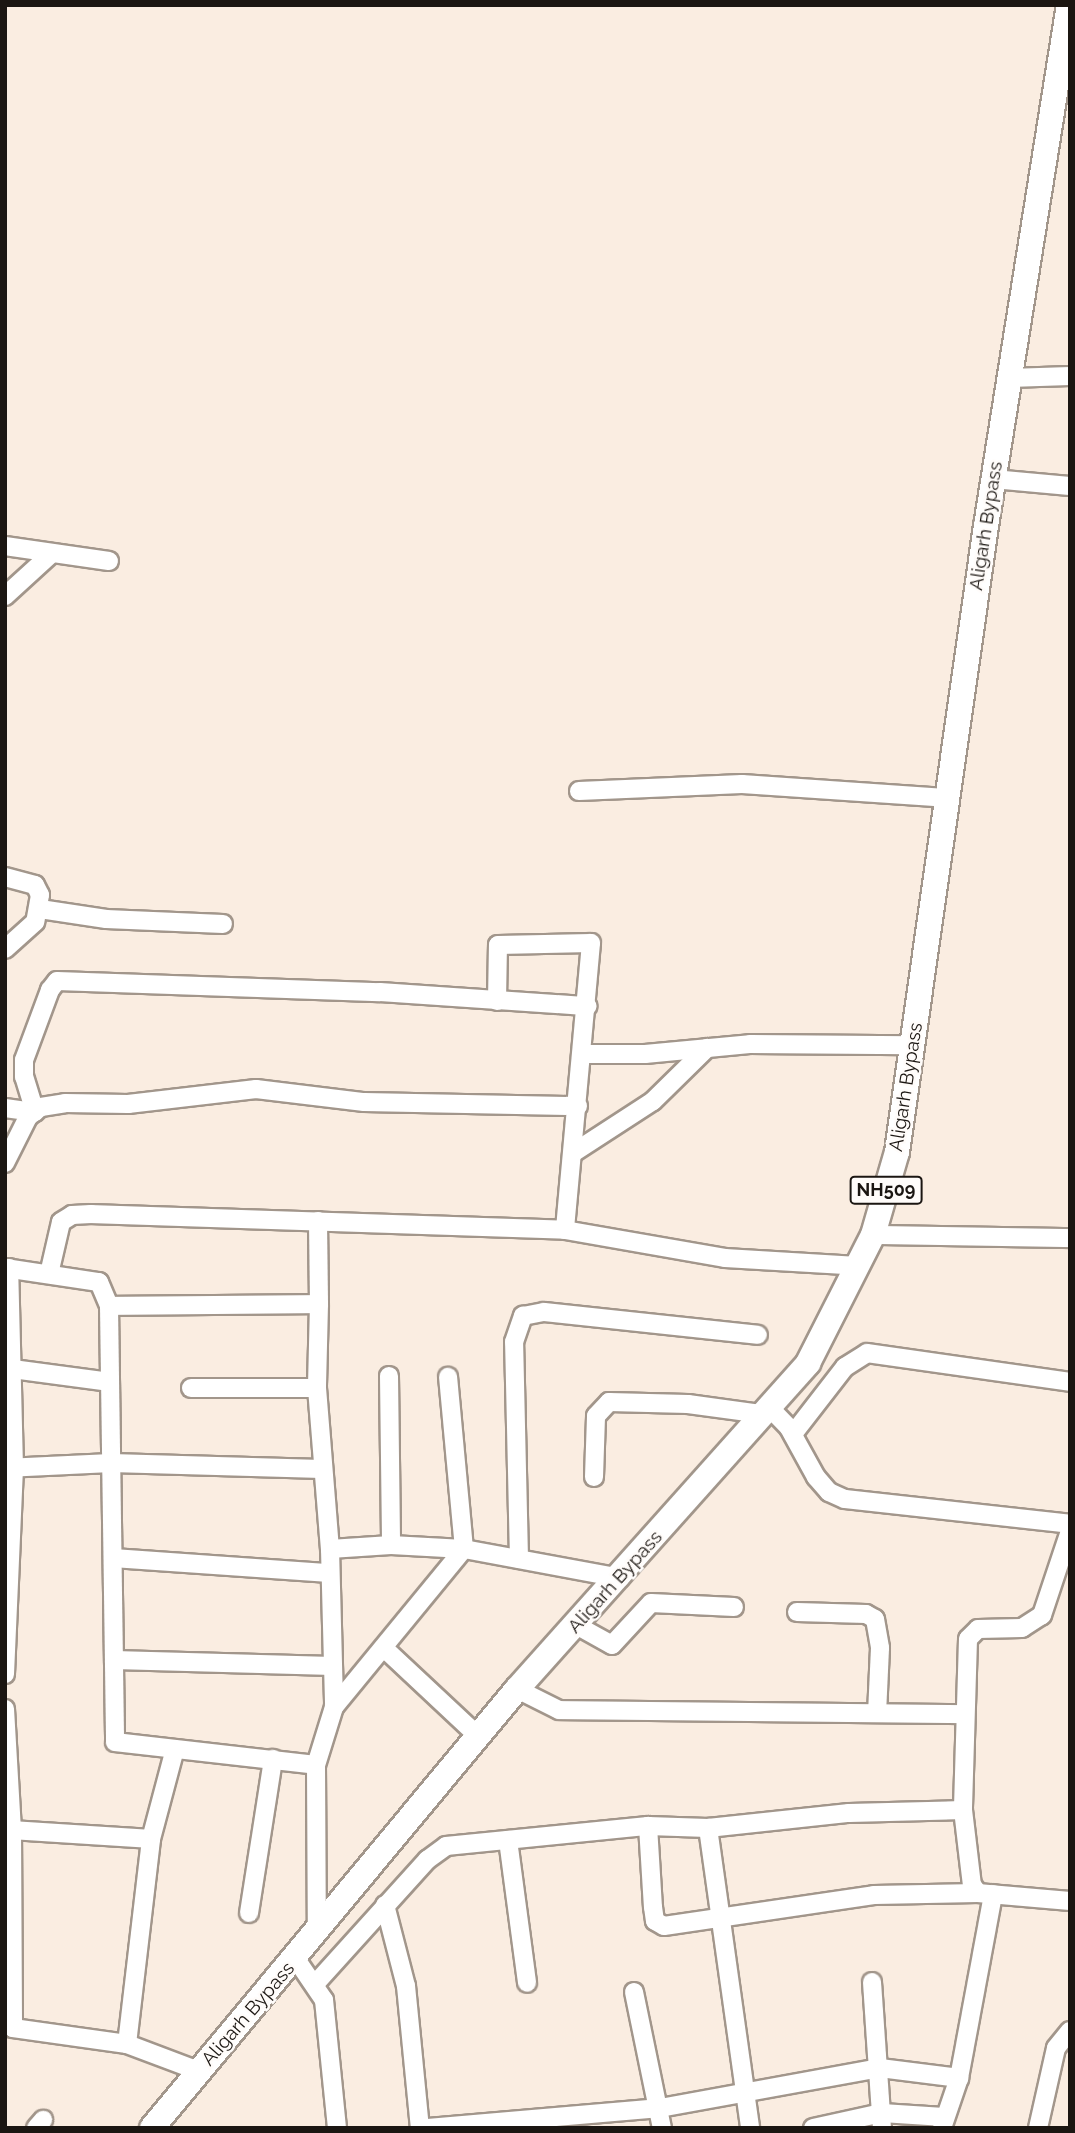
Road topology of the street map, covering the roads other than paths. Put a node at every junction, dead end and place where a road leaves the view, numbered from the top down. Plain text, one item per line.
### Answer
1 (1069, 5) edge
2 (1070, 376) edge
3 (1009, 378) junction
4 (1008, 481) junction
5 (1070, 486) edge
6 (5, 546) edge
7 (50, 555) junction
8 (109, 561) dead end
9 (5, 596) edge
10 (579, 791) dead end
11 (946, 798) junction
12 (5, 877) edge
13 (40, 909) junction
14 (223, 924) dead end
15 (5, 948) edge
16 (497, 1001) junction
17 (588, 1006) junction
18 (912, 1045) junction
19 (707, 1048) junction
20 (584, 1054) junction
21 (578, 1106) junction
22 (5, 1108) edge
23 (35, 1112) junction
24 (573, 1153) junction
25 (5, 1163) edge
26 (318, 1221) junction
27 (565, 1230) junction
28 (873, 1235) junction
29 (1070, 1238) edge
30 (858, 1266) junction
31 (7, 1268) edge
32 (49, 1274) junction
33 (319, 1304) junction
34 (109, 1306) junction
35 (758, 1335) dead end
36 (8, 1368) edge
37 (389, 1376) dead end
38 (448, 1377) dead end
39 (110, 1382) junction
40 (1070, 1382) edge
41 (191, 1388) dead end
42 (317, 1388) junction
43 (768, 1411) junction
44 (791, 1431) junction
45 (111, 1464) junction
46 (10, 1468) edge
47 (322, 1469) junction
48 (594, 1477) dead end
49 (1070, 1524) edge
50 (1070, 1531) edge
51 (391, 1545) junction
52 (330, 1549) junction
53 (464, 1549) junction
54 (113, 1558) junction
55 (519, 1559) junction
56 (329, 1573) junction
57 (620, 1578) junction
58 (734, 1607) dead end
59 (797, 1612) dead end
60 (583, 1630) junction
61 (385, 1649) junction
62 (114, 1660) junction
63 (333, 1666) junction
64 (5, 1674) edge
65 (517, 1689) junction
66 (334, 1707) junction
67 (5, 1709) edge
68 (877, 1713) junction
69 (964, 1714) junction
70 (479, 1737) junction
71 (175, 1749) junction
72 (273, 1759) junction
73 (316, 1765) junction
74 (7, 1792) edge
75 (963, 1810) junction
76 (648, 1826) junction
77 (708, 1828) junction
78 (12, 1830) junction
79 (151, 1839) junction
80 (508, 1840) junction
81 (986, 1894) junction
82 (1070, 1901) edge
83 (385, 1905) junction
84 (248, 1913) dead end
85 (721, 1919) junction
86 (317, 1929) junction
87 (307, 1971) junction
88 (872, 1982) dead end
89 (527, 1983) dead end
90 (634, 1992) dead end
91 (9, 2027) edge
92 (1070, 2031) edge
93 (127, 2044) junction
94 (880, 2068) junction
95 (199, 2071) junction
96 (959, 2078) junction
97 (747, 2094) junction
98 (660, 2108) junction
99 (882, 2120) edge
100 (591, 2122) edge
101 (943, 2122) edge
102 (816, 2127) edge
103 (152, 2128) edge
104 (337, 2128) edge
105 (421, 2128) edge
106 (428, 2128) edge
107 (662, 2128) edge
108 (750, 2128) edge
109 (1038, 2128) edge

1 - 3 highway, Aligarh Bypass / NH509
2 - 3 street
3 - 4 highway, Aligarh Bypass / NH509
4 - 5 street
4 - 11 highway, Aligarh Bypass / NH509
6 - 7 street
7 - 8 street
7 - 9 street
10 - 11 street
11 - 18 highway, Aligarh Bypass / NH509
12 - 13 street
13 - 14 street
13 - 15 street
16 - 17 street
16 - 17 street
16 - 23 street
17 - 20 street
18 - 19 street
18 - 28 highway, Aligarh Bypass / NH509
19 - 20 street
19 - 24 street
20 - 21 street
21 - 23 street
21 - 24 street
22 - 23 street
23 - 25 street
24 - 27 street
26 - 27 street
26 - 32 street
26 - 33 street
27 - 30 street
28 - 29 street
28 - 30 highway, Aligarh Bypass / NH509
30 - 43 highway, Aligarh Bypass / NH509
31 - 32 street
31 - 36 street
32 - 34 street
33 - 34 street
33 - 42 street
34 - 39 street
35 - 55 street
36 - 39 street
36 - 46 street
37 - 51 street
38 - 53 street
39 - 45 street
40 - 44 street
41 - 42 street
42 - 47 street
43 - 44 street
43 - 48 street
43 - 57 highway, Aligarh Bypass / NH509
44 - 49 street
45 - 46 street
45 - 47 street
45 - 54 street
46 - 64 street
47 - 52 street
50 - 69 street
51 - 52 street
51 - 53 street
52 - 56 street
53 - 55 street
53 - 61 street
54 - 56 street
54 - 62 street
55 - 57 street
56 - 63 street
57 - 60 highway, Aligarh Bypass / NH509
58 - 60 street
59 - 68 street
60 - 65 highway, Aligarh Bypass / NH509
61 - 66 street
61 - 70 street
62 - 63 street
62 - 71 street
63 - 66 street
65 - 68 street
65 - 70 highway, Aligarh Bypass / NH509
66 - 73 street
67 - 74 street
68 - 69 street
69 - 75 street
70 - 86 highway, Aligarh Bypass / NH509
71 - 72 street
71 - 79 street
72 - 73 street
72 - 84 street
73 - 86 street
74 - 78 street
75 - 77 street
75 - 81 street
76 - 77 street
76 - 80 street
76 - 85 street
77 - 85 street
78 - 79 street
78 - 91 street
79 - 93 street
80 - 83 street
80 - 89 street
81 - 82 street
81 - 85 street
81 - 96 street
83 - 87 street
83 - 105 street
85 - 97 street
86 - 87 highway, Aligarh Bypass / NH509
87 - 95 highway, Aligarh Bypass / NH509
87 - 104 street
88 - 94 street
90 - 98 street
91 - 93 street
92 - 109 street
93 - 95 street
94 - 96 street
94 - 97 street
94 - 99 street
95 - 103 highway, Aligarh Bypass / NH509
96 - 101 street
97 - 98 street
97 - 108 street
98 - 100 street
98 - 107 street
99 - 101 street
99 - 102 street
100 - 106 street

